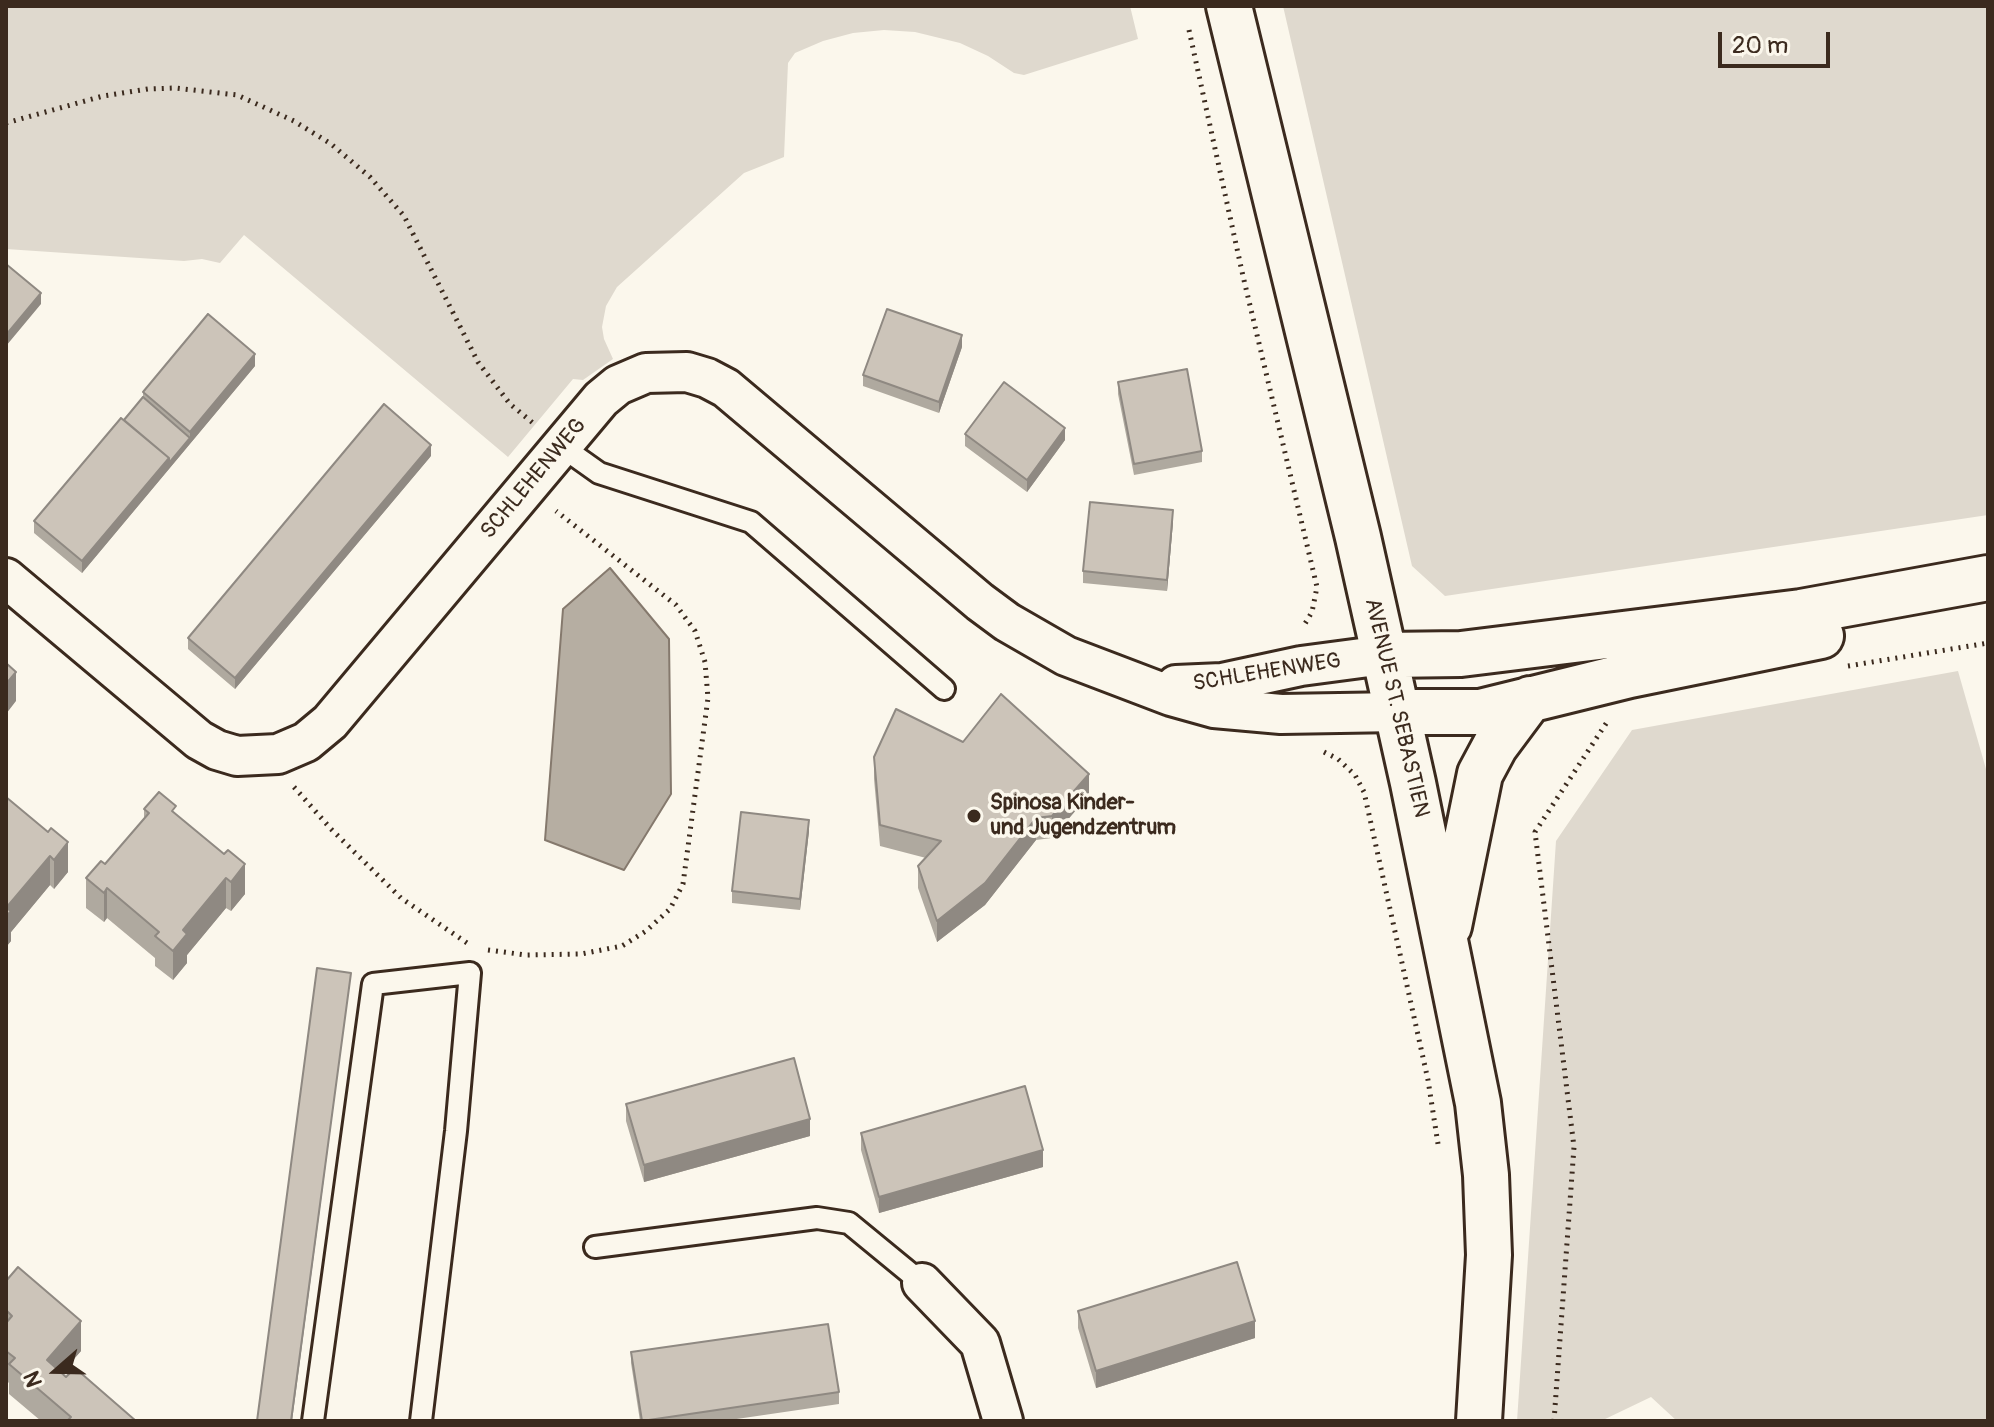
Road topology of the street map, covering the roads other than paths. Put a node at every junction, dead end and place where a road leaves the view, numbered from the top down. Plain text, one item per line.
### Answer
1 (1229, 6) edge
2 (561, 446) junction
3 (6, 578) edge
4 (1988, 578) edge
5 (1988, 601) edge
6 (1384, 655) junction
7 (1103, 671) junction
8 (944, 689) dead end
9 (1530, 699) junction
10 (1398, 712) junction
11 (1446, 941) junction
12 (595, 1247) dead end
13 (922, 1283) joint
14 (313, 1421) edge
15 (421, 1421) edge
16 (1003, 1421) edge
17 (1479, 1421) edge

1 - 6 main road, AVENUE ST. SEBASTIEN
2 - 3 street, SCHLEHENWEG
2 - 7 street, SCHLEHENWEG
2 - 8 lane
4 - 6 main road
5 - 9 main road
6 - 7 street, SCHLEHENWEG
6 - 10 main road, AVENUE ST. SEBASTIEN
7 - 10 street, SCHLEHENWEG
9 - 10 main road
9 - 11 main road
10 - 11 main road, AVENUE ST. SEBASTIEN
11 - 17 main road, AVENUE ST. SEBASTIEN
12 - 13 lane
13 - 16 street
14 - 15 lane

